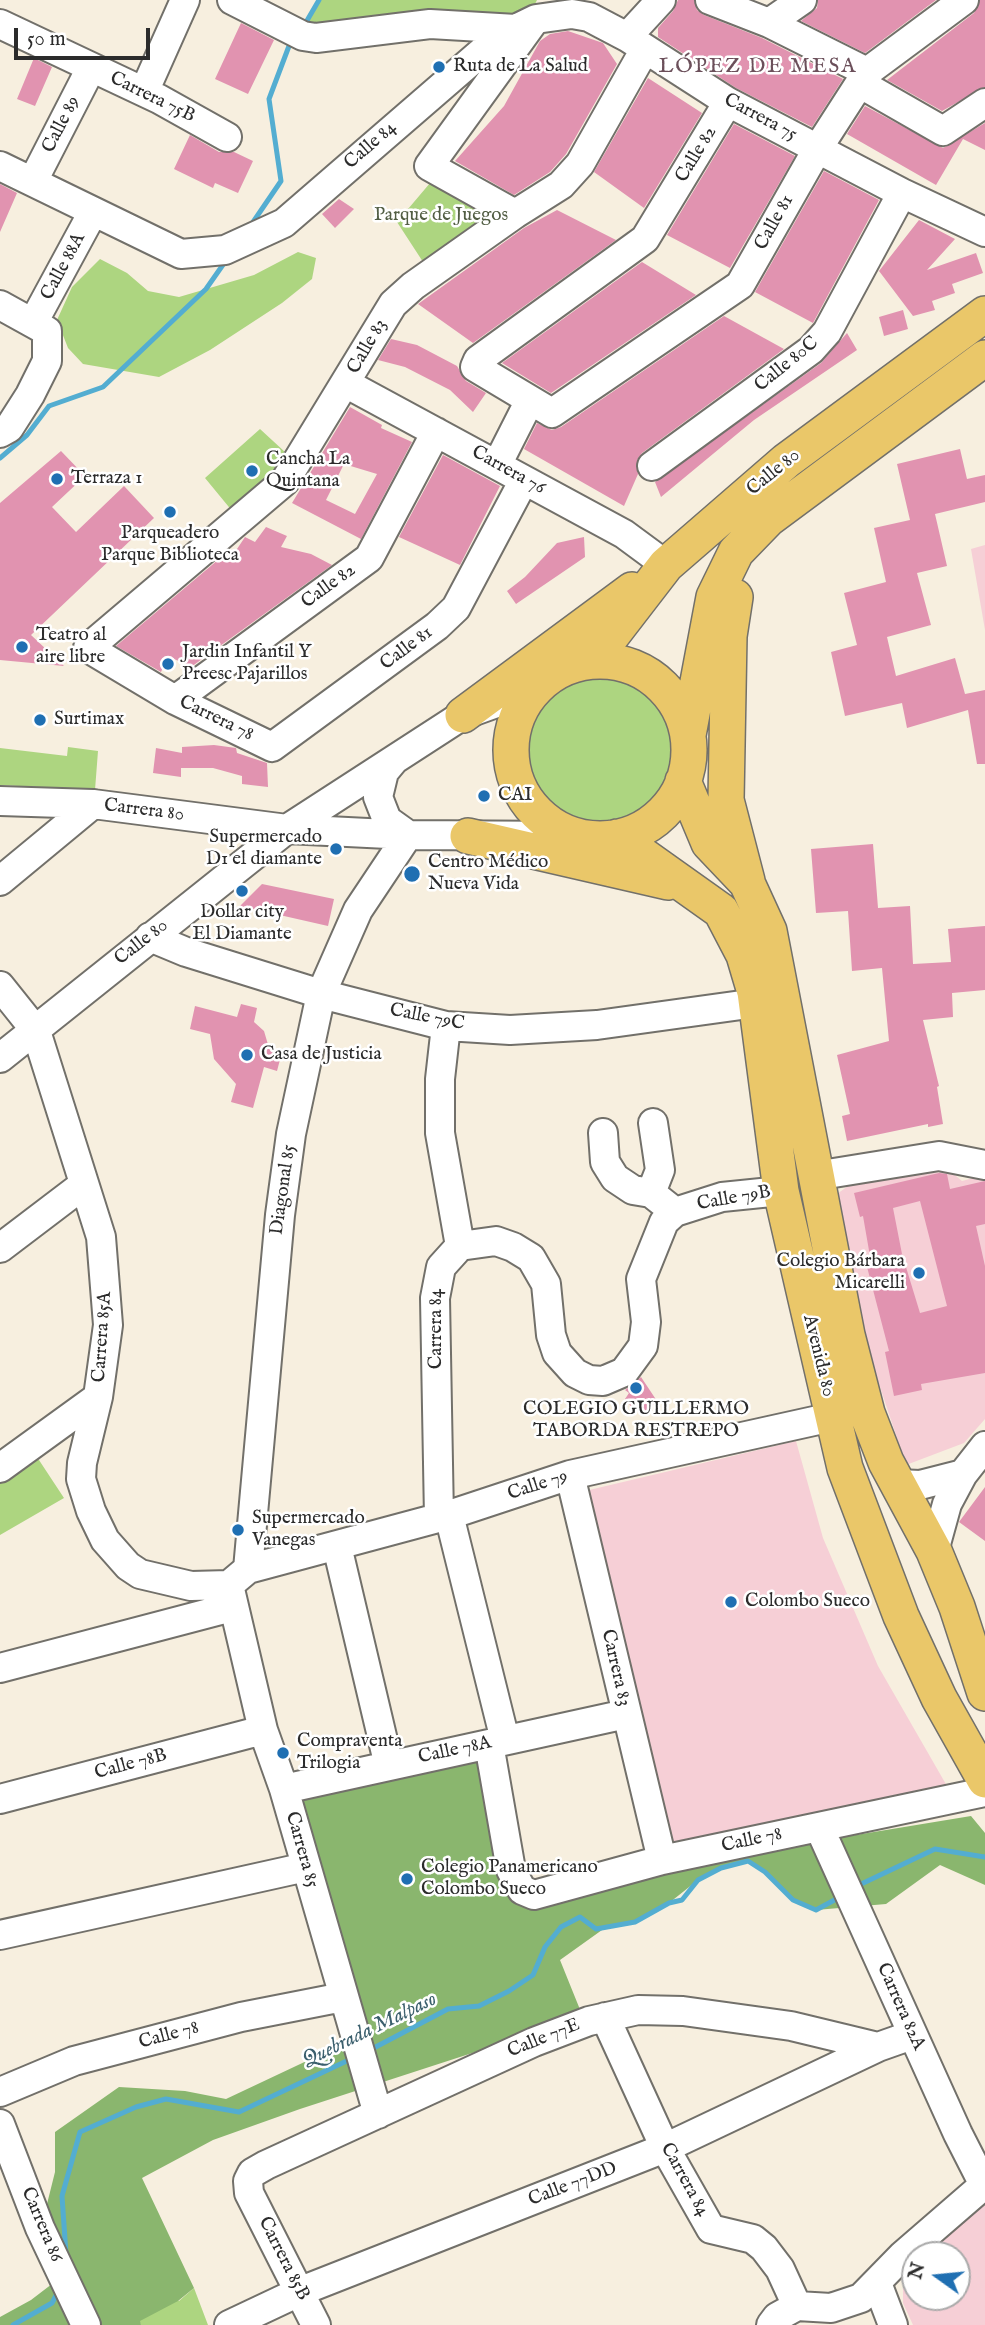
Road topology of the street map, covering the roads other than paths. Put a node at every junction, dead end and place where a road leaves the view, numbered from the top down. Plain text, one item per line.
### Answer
1 (185, 0) edge
2 (232, 0) edge
3 (661, 0) edge
4 (710, 0) edge
5 (802, 0) edge
6 (964, 0) edge
7 (532, 16) edge
8 (769, 23) junction
9 (0, 24) edge
10 (636, 43) junction
11 (91, 68) junction
12 (864, 78) junction
13 (144, 93) junction
14 (729, 102) junction
15 (985, 103) edge
16 (227, 136) dead end
17 (818, 148) junction
18 (0, 166) edge
19 (33, 181) junction
20 (902, 193) junction
21 (93, 212) junction
22 (515, 214) junction
23 (985, 232) edge
24 (0, 305) edge
25 (985, 314) edge
26 (34, 321) junction
27 (985, 358) edge
28 (347, 384) junction
29 (541, 406) junction
30 (436, 432) junction
31 (0, 433) edge
32 (497, 465) junction
33 (652, 466) dead end
34 (524, 481) junction
35 (783, 508) junction
36 (666, 565) junction
37 (88, 648) joint
38 (592, 661) junction
39 (535, 689) junction
40 (175, 700) junction
41 (463, 715) junction
42 (688, 738) junction
43 (272, 747) joint
44 (397, 758) junction
45 (683, 781) junction
46 (0, 801) edge
47 (93, 804) junction
48 (287, 829) junction
49 (408, 835) junction
50 (575, 835) junction
51 (468, 836) junction
52 (617, 837) junction
53 (0, 881) edge
54 (747, 884) junction
55 (688, 888) junction
56 (150, 937) junction
57 (0, 986) edge
58 (321, 994) junction
59 (756, 1003) junction
60 (446, 1026) junction
61 (36, 1031) junction
62 (0, 1058) edge
63 (653, 1123) dead end
64 (603, 1133) dead end
65 (985, 1165) edge
66 (815, 1175) junction
67 (83, 1185) junction
68 (781, 1191) junction
69 (652, 1194) junction
70 (675, 1212) junction
71 (460, 1246) junction
72 (0, 1248) edge
73 (99, 1397) junction
74 (832, 1417) junction
75 (985, 1446) edge
76 (0, 1468) edge
77 (964, 1474) junction
78 (570, 1475) junction
79 (898, 1484) junction
80 (444, 1517) junction
81 (337, 1546) junction
82 (933, 1551) junction
83 (236, 1587) junction
84 (957, 1607) junction
85 (901, 1616) junction
86 (0, 1668) edge
87 (983, 1680) edge
88 (626, 1714) junction
89 (263, 1730) junction
90 (497, 1742) junction
91 (389, 1766) junction
92 (985, 1780) edge
93 (284, 1789) junction
94 (985, 1792) edge
95 (0, 1799) edge
96 (819, 1827) junction
97 (662, 1860) junction
98 (306, 1867) junction
99 (522, 1890) joint
100 (0, 1935) edge
101 (342, 1997) junction
102 (605, 2017) junction
103 (912, 2035) junction
104 (878, 2047) junction
105 (0, 2092) edge
106 (371, 2111) junction
107 (0, 2123) edge
108 (665, 2148) junction
109 (985, 2185) edge
110 (249, 2193) joint
111 (877, 2283) junction
112 (301, 2291) junction
113 (797, 2306) junction
114 (86, 2325) edge
115 (229, 2325) edge
116 (316, 2325) edge
117 (771, 2325) edge
118 (893, 2325) edge

1 - 13 street
2 - 7 street, Carrera 75
3 - 10 street, Calle 83
4 - 8 street
5 - 8 street
6 - 12 street, Calle 81
7 - 10 street, Carrera 75
7 - 21 street, Calle 84
7 - 22 street
8 - 12 street
9 - 11 street, Carrera 75B
10 - 14 street, Carrera 75
10 - 22 street, Calle 83
11 - 13 street, Carrera 75B
11 - 19 street, Calle 89
12 - 15 street
12 - 17 street, Calle 81
13 - 16 street, Carrera 75B
14 - 17 street, Carrera 75
14 - 29 street, Calle 82
17 - 20 street, Carrera 75
17 - 29 street, Calle 81
18 - 19 street
19 - 21 street
20 - 23 street, Carrera 75
20 - 33 street, Calle 80C
21 - 26 street, Calle 88A
22 - 28 street, Calle 83
24 - 26 street
25 - 36 main road, Calle 80
26 - 31 street
27 - 35 main road, Calle 80
28 - 30 street, Carrera 76
28 - 37 street, Calle 83
29 - 32 street
30 - 32 street, Carrera 76
30 - 40 street, Calle 82
32 - 34 street, Carrera 76
34 - 36 street, Carrera 76
34 - 43 street, Calle 81
35 - 42 main road, Calle 80
35 - 54 main road
36 - 38 main road, Calle 80
36 - 41 main road
37 - 40 street, Carrera 78
38 - 39 main road
38 - 42 main road
39 - 41 street, Calle 80
39 - 50 main road
40 - 43 street, Carrera 78
41 - 44 street, Calle 80
42 - 45 main road
44 - 48 street, Calle 80
44 - 49 street
45 - 52 main road
45 - 54 main road, Avenida 80
46 - 47 street, Carrera 80
47 - 48 street, Carrera 80
47 - 53 street
48 - 49 street
48 - 56 street, Calle 80
49 - 51 street
49 - 58 street, Diagonal 85
50 - 51 street
50 - 52 main road
51 - 55 main road
52 - 55 main road, Avenida 80
54 - 66 main road, Avenida 80
55 - 59 main road, Avenida 80
56 - 58 street, Calle 79C
56 - 61 street, Calle 80
57 - 61 street, Carrera 85A
58 - 60 street, Calle 79C
58 - 83 street, Diagonal 85
59 - 60 street, Calle 79C
59 - 68 main road, Avenida 80
60 - 71 street
61 - 62 street, Calle 80
61 - 67 street, Carrera 85A
63 - 69 street
64 - 69 street
65 - 66 street
66 - 79 main road, Avenida 80
67 - 72 street
67 - 73 street, Carrera 85A
68 - 70 street, Calle 79B
68 - 74 main road, Avenida 80
69 - 70 street
70 - 71 street, Calle 79B
71 - 80 street, Carrera 84
73 - 76 street
73 - 83 street, Carrera 85A
74 - 78 street, Calle 79
74 - 85 main road, Avenida 80
75 - 77 street
77 - 79 street
77 - 82 street
78 - 80 street, Calle 79
78 - 88 street, Carrera 83
79 - 82 main road, Avenida 80
80 - 81 street, Calle 79
80 - 90 street, Carrera 84
81 - 83 street, Calle 79
81 - 91 street
82 - 84 main road, Avenida 80
83 - 86 street, Calle 79
83 - 89 street, Carrera 85
84 - 85 main road
84 - 87 main road, Avenida 80
85 - 92 main road, Avenida 80
88 - 90 street, Calle 78A
88 - 97 street, Carrera 83
89 - 93 street, Carrera 85
89 - 95 street, Calle 78B
90 - 91 street, Calle 78A
90 - 99 street, Carrera 84
91 - 93 street, Calle 78A
93 - 98 street, Carrera 85
94 - 96 street, Calle 78
96 - 97 street, Calle 78
96 - 103 street, Carrera 82A
97 - 99 street, Calle 78
98 - 100 street
98 - 101 street, Carrera 85
101 - 105 street, Calle 78
101 - 106 street, Carrera 85
102 - 104 street, Calle 77E
102 - 106 street, Calle 77E
102 - 108 street, Carrera 84
103 - 104 street, Calle 77DD
103 - 109 street, Carrera 82A
104 - 108 street, Calle 77DD
106 - 110 street, Calle 77E
107 - 114 street, Carrera 86
108 - 112 street, Calle 77DD
108 - 113 street, Carrera 84
109 - 111 street
110 - 112 street, Carrera 85B
111 - 113 street
111 - 118 street
112 - 115 street, Calle 77DD
112 - 116 street, Carrera 85B
113 - 117 street

